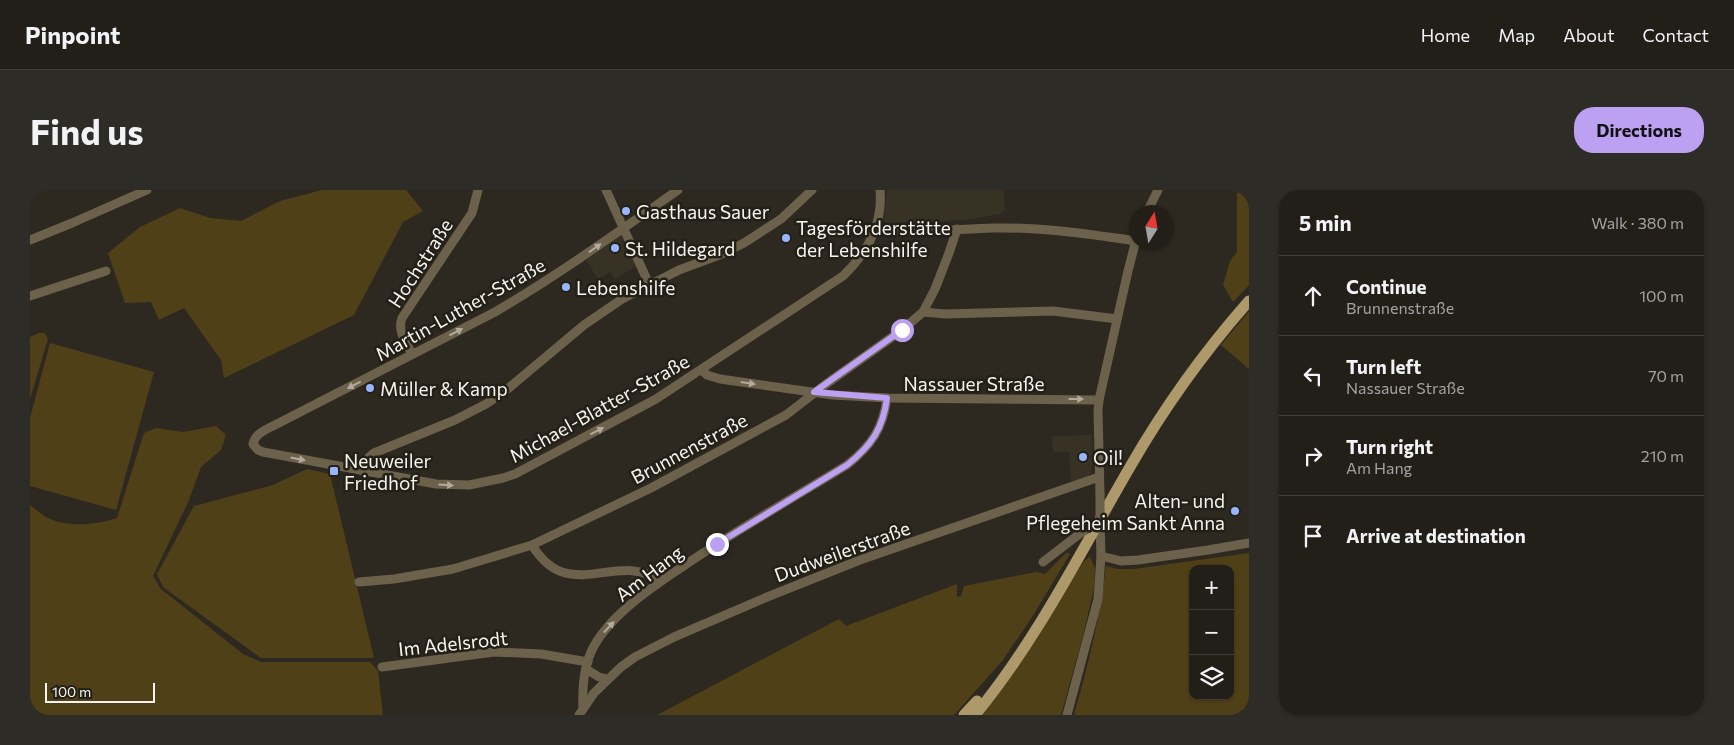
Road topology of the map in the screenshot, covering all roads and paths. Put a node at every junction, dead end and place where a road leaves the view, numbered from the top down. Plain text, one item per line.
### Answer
1 (147, 190) edge
2 (478, 190) edge
3 (606, 190) edge
4 (678, 190) edge
5 (812, 190) edge
6 (880, 190) edge
7 (1158, 190) edge
8 (1150, 205) edge
9 (624, 228) junction
10 (875, 229) junction
11 (956, 230) junction
12 (30, 240) edge
13 (1129, 240) edge
14 (1134, 250) edge
15 (106, 271) dead end
16 (650, 284) junction
17 (30, 296) edge
18 (1249, 301) edge
19 (923, 312) junction
20 (1116, 319) junction
21 (412, 354) junction
22 (702, 370) junction
23 (814, 392) junction
24 (887, 398) junction
25 (1099, 400) junction
26 (253, 444) joint
27 (364, 471) junction
28 (1099, 477) junction
29 (1100, 522) junction
30 (1249, 543) edge
31 (532, 545) junction
32 (1101, 556) junction
33 (1043, 562) dead end
34 (359, 582) dead end
35 (660, 582) junction
36 (1021, 650) junction
37 (587, 665) junction
38 (382, 667) dead end
39 (607, 679) junction
40 (581, 712) edge
41 (964, 715) edge
42 (975, 715) edge
43 (1067, 715) edge

1 - 12 street
2 - 21 street, Hochstraße
3 - 9 street
4 - 9 street, Martin-Luther-Straße
5 - 16 street
6 - 10 street, Michael-Blatter-Straße
7 - 8 street
9 - 16 street
21 -> 9 street, Martin-Luther-Straße
10 - 11 street
10 - 22 street, Michael-Blatter-Straße
11 - 13 street
11 - 19 street, Brunnenstraße
14 - 20 street
15 - 17 street
16 - 27 street
18 - 36 main road
19 - 20 street
19 - 23 street, Brunnenstraße
20 - 25 street
21 -> 26 street, Martin-Luther-Straße
22 -> 23 street, Nassauer Straße
27 -> 22 street, Michael-Blatter-Straße
23 - 24 street, Nassauer Straße
23 - 31 street, Brunnenstraße
24 -> 25 street, Nassauer Straße
24 - 35 street, Am Hang
25 - 28 street
26 -> 27 street, Michael-Blatter-Straße
28 - 29 street, bridge
28 - 39 street, Dudweilerstraße
29 - 32 street
29 - 33 street, bridge
30 - 32 street
31 - 34 street, Brunnenstraße
31 - 35 street
32 - 43 street
37 -> 35 street, Am Hang
36 - 41 main road
36 - 42 main road
37 - 38 street, Im Adelsrodt
37 - 39 street
37 - 40 street, Am Hang
39 - 40 street, Dudweilerstraße

